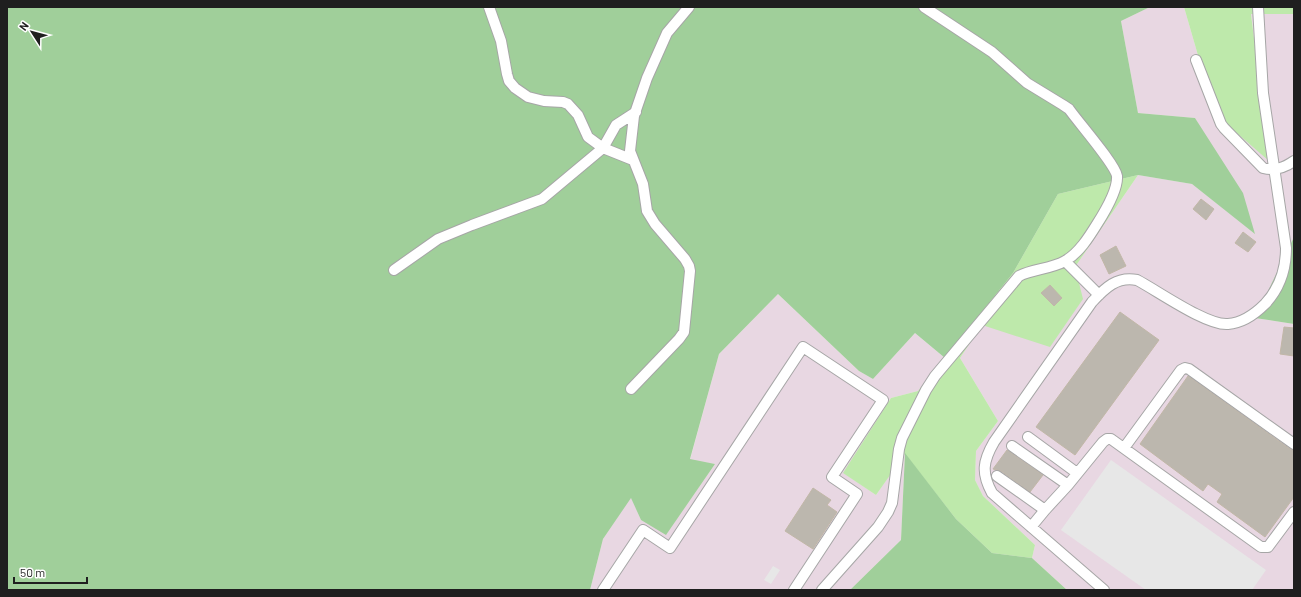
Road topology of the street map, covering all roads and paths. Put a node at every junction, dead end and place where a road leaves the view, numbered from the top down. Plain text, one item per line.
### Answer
1 (489, 7) edge
2 (689, 7) edge
3 (924, 7) edge
4 (1253, 7) edge
5 (1258, 7) edge
6 (1260, 37) junction
7 (1196, 60) dead end
8 (636, 112) junction
9 (601, 146) junction
10 (633, 160) junction
11 (1294, 161) edge
12 (1274, 170) junction
13 (1290, 260) edge
14 (1065, 261) junction
15 (394, 270) dead end
16 (1099, 295) junction
17 (631, 389) dead end
18 (1028, 438) dead end
19 (1294, 444) edge
20 (1012, 446) dead end
21 (1124, 448) junction
22 (1077, 473) junction
23 (997, 476) dead end
24 (1068, 485) junction
25 (1045, 510) junction
26 (1294, 512) edge
27 (1032, 527) junction
28 (603, 590) edge
29 (794, 590) edge
30 (822, 590) edge
31 (1104, 590) edge

1 - 9 lane
2 - 8 lane
3 - 14 lane
4 - 6 lane
5 - 6 lane
6 - 12 lane
7 - 12 lane
8 - 9 lane
8 - 10 lane
9 - 10 lane
9 - 15 lane
10 - 17 lane
11 - 12 lane
12 - 13 lane
13 - 16 lane
14 - 16 lane
14 - 30 lane
16 - 27 lane
18 - 22 lane
19 - 21 lane
20 - 24 lane
21 - 22 lane
21 - 26 lane
22 - 24 lane
23 - 25 lane
24 - 25 lane
25 - 27 lane
27 - 31 lane
28 - 29 lane

